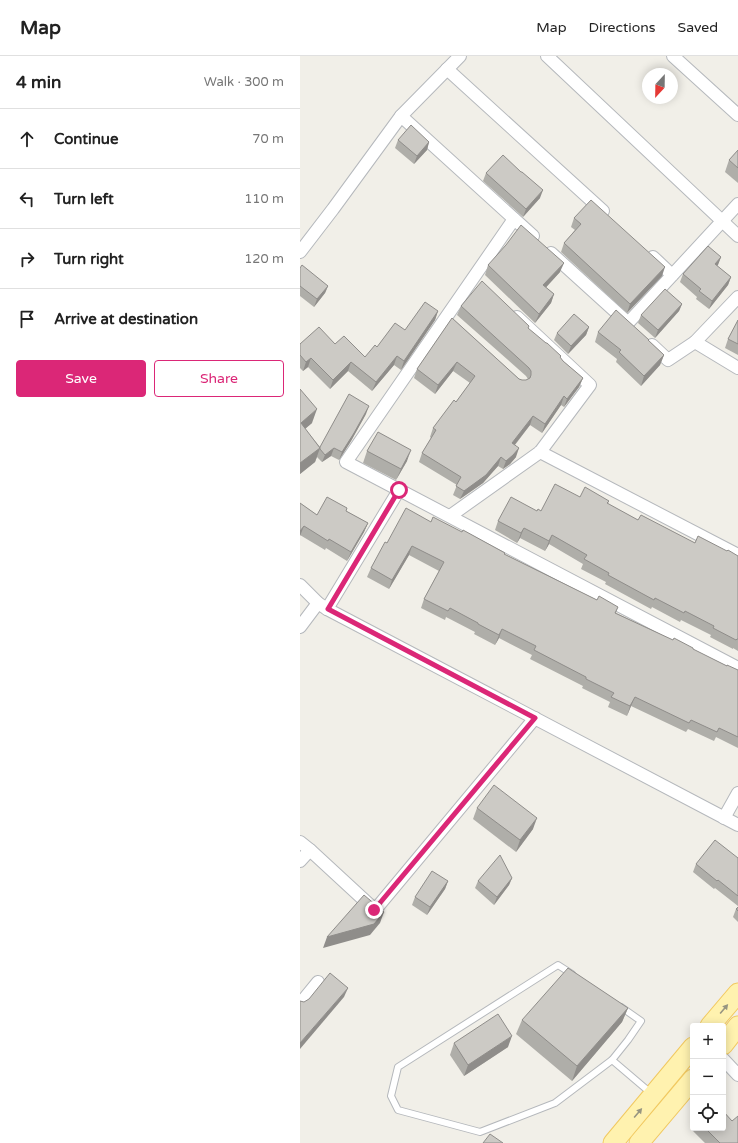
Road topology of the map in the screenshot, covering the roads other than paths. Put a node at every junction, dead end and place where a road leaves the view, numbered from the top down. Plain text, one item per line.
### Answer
1 (460, 56) edge
2 (547, 56) edge
3 (673, 56) edge
4 (447, 69) junction
5 (738, 115) edge
6 (401, 116) junction
7 (738, 204) edge
8 (609, 217) edge
9 (514, 219) junction
10 (722, 221) junction
11 (738, 236) edge
12 (643, 248) edge
13 (300, 252) edge
14 (672, 275) junction
15 (738, 297) edge
16 (509, 309) edge
17 (447, 316) junction
18 (628, 323) junction
19 (459, 326) edge
20 (695, 342) junction
21 (738, 368) edge
22 (540, 452) junction
23 (399, 490) junction
24 (450, 516) junction
25 (738, 554) edge
26 (300, 585) edge
27 (323, 606) junction
28 (300, 628) edge
29 (738, 668) edge
30 (535, 718) junction
31 (738, 793) edge
32 (724, 818) junction
33 (738, 825) edge
34 (300, 842) edge
35 (310, 850) junction
36 (300, 861) edge
37 (577, 978) edge
38 (318, 982) dead end
39 (738, 992) edge
40 (300, 1004) edge
41 (616, 1004) edge
42 (712, 1023) edge
43 (738, 1026) edge
44 (726, 1041) edge
45 (690, 1051) edge
46 (612, 1060) junction
47 (726, 1062) edge
48 (738, 1075) edge
49 (690, 1083) edge
50 (653, 1095) junction
51 (644, 1141) edge
52 (613, 1143) edge

1 - 4 street
2 - 10 street
3 - 5 street
4 - 6 street
4 - 8 street
6 - 9 street
6 - 13 street
7 - 10 street
9 - 17 street
9 - 18 street
10 - 11 street
10 - 14 street
12 - 14 street
14 - 18 street
15 - 20 street
16 - 22 street
17 - 19 street
17 - 23 street
18 - 20 street
20 - 21 street
22 - 24 street
22 - 25 street
23 - 24 street
23 - 27 street
24 - 29 street
26 - 27 street
27 - 28 street
27 - 30 street
30 - 32 street
30 - 35 street
31 - 32 street
32 - 33 street
34 - 35 street
35 - 36 street
37 - 46 lane
38 - 40 street
42 -> 39 main road
41 - 46 lane
43 - 44 main road
45 - 50 main road
46 - 50 lane
47 - 48 street
49 - 51 main road
52 -> 50 main road

